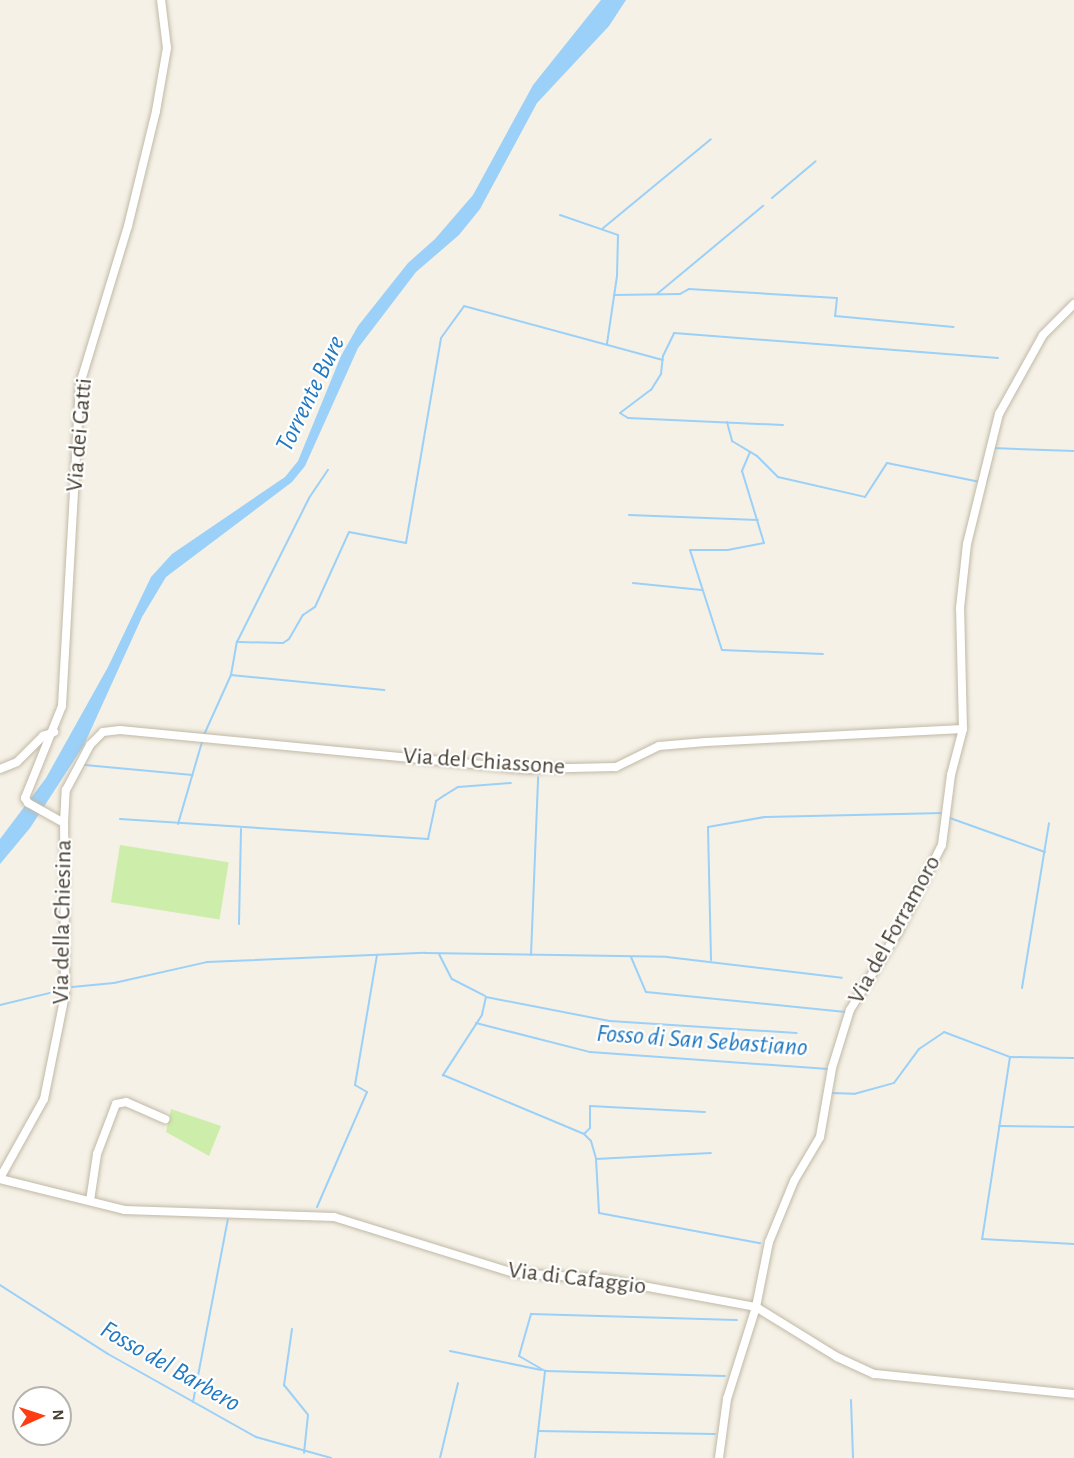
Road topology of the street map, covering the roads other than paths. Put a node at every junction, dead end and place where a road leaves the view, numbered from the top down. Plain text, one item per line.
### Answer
1 (161, 0) edge
2 (1074, 304) edge
3 (963, 729) junction
4 (54, 732) junction
5 (0, 769) edge
6 (28, 803) joint
7 (64, 823) junction
8 (165, 1119) dead end
9 (0, 1178) edge
10 (90, 1201) junction
11 (756, 1307) junction
12 (1074, 1394) edge
13 (718, 1458) edge

1 - 4 street, Via dei Gatti
2 - 3 street, Via del Forramoro
3 - 7 street, Via del Chiassone
3 - 11 street, Via del Forramoro
4 - 5 street
4 - 6 street, Via dei Gatti
6 - 7 street, Via della Chiesina
7 - 9 street, Via della Chiesina
8 - 10 street
9 - 10 street, Via di Cafaggio
10 - 11 street, Via di Cafaggio
11 - 12 street, Via di Cafaggio
11 - 13 street, Via del Forramoro

